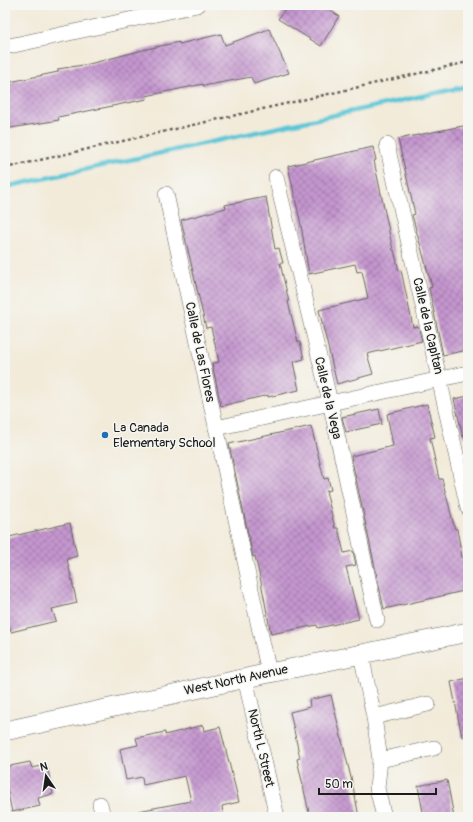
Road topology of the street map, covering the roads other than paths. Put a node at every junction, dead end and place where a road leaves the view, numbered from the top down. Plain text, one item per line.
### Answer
1 (197, 5) edge
2 (5, 47) edge
3 (387, 145) dead end
4 (276, 177) dead end
5 (166, 194) dead end
6 (468, 373) edge
7 (439, 378) junction
8 (330, 402) junction
9 (216, 428) junction
10 (468, 508) edge
11 (377, 620) dead end
12 (468, 632) edge
13 (361, 654) junction
14 (269, 673) junction
15 (245, 678) junction
16 (428, 704) dead end
17 (374, 717) junction
18 (5, 731) edge
19 (434, 748) dead end
20 (380, 760) junction
21 (277, 817) edge
22 (384, 817) edge

1 - 2 street
3 - 7 street, Calle de la Capltan
4 - 8 street, Calle de la Vega
5 - 9 street, Calle de Las Flores
6 - 7 street
7 - 8 street
7 - 10 street, Calle de la Capltan
8 - 9 street
8 - 11 street, Calle de la Vega
9 - 14 street, Calle de Las Flores
12 - 13 street, West North Avenue
13 - 14 street, West North Avenue
13 - 17 street
14 - 15 street, West North Avenue
15 - 18 street, West North Avenue
15 - 21 street, North L Street
16 - 17 street
17 - 20 street
19 - 20 street
20 - 22 street

